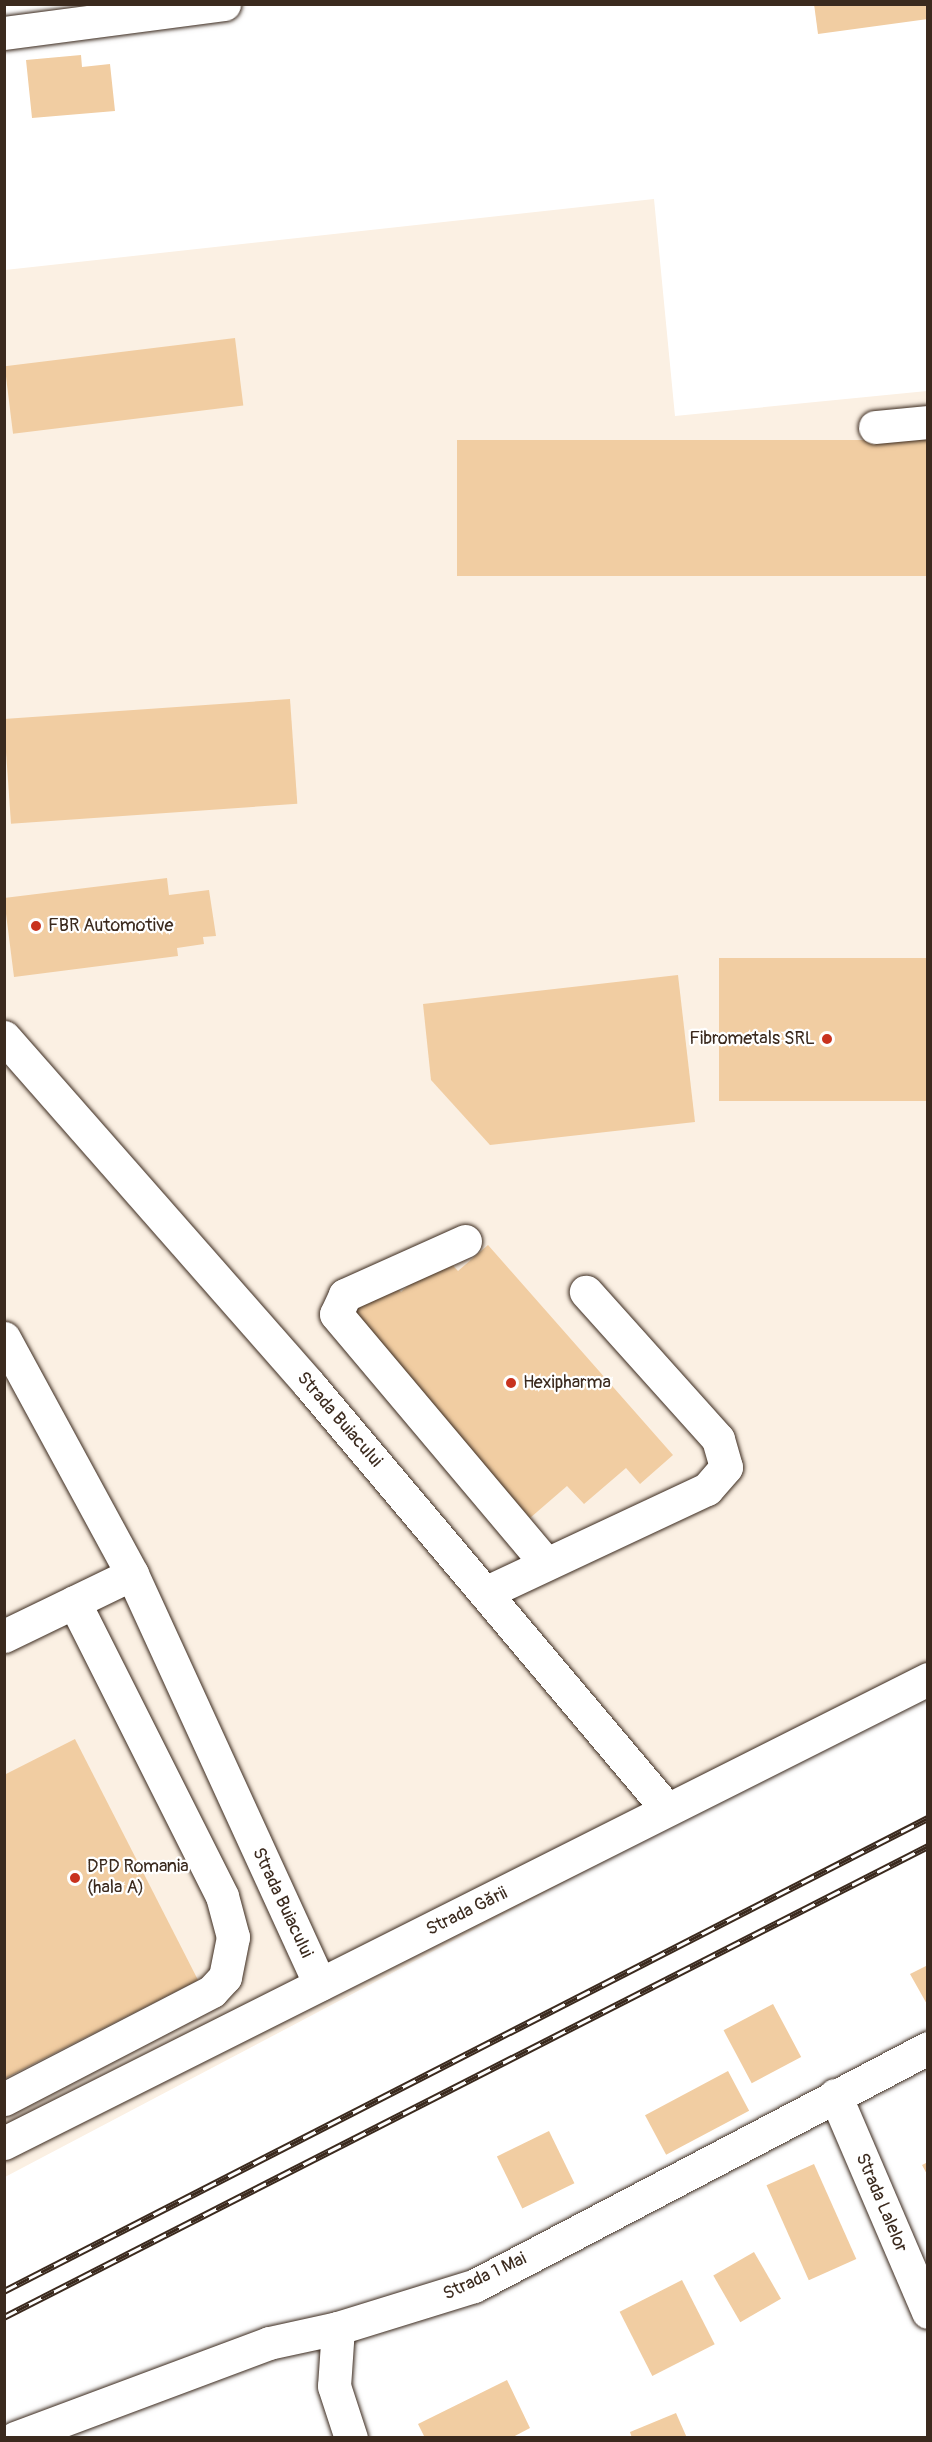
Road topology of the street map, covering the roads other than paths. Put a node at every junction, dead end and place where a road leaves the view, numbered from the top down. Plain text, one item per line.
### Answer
1 (224, 4) edge
2 (4, 33) edge
3 (927, 422) edge
4 (875, 427) dead end
5 (4, 1037) edge
6 (465, 1240) dead end
7 (586, 1292) dead end
8 (4, 1338) edge
9 (545, 1562) junction
10 (132, 1574) junction
11 (487, 1592) junction
12 (74, 1602) junction
13 (4, 1636) edge
14 (927, 1679) edge
15 (667, 1809) junction
16 (320, 1984) junction
17 (927, 2048) edge
18 (836, 2095) junction
19 (4, 2099) edge
20 (4, 2144) edge
21 (927, 2312) edge
22 (338, 2328) junction
23 (15, 2438) edge
24 (351, 2438) edge

1 - 2 street
3 - 4 street
5 - 11 street, Strada Buiacului
6 - 9 street
7 - 9 street
8 - 10 street, Strada Buiacului
9 - 11 street
10 - 12 street
10 - 16 street, Strada Buiacului
11 - 15 street, Strada Buiacului
12 - 13 street
12 - 19 street
14 - 15 street, Strada Gării
15 - 16 street, Strada Gării
16 - 20 street, Strada Gării
17 - 18 street, Strada 1 Mai
18 - 21 street, Strada Lalelor
18 - 22 street, Strada 1 Mai
22 - 23 street, Strada 1 Mai
22 - 24 street

